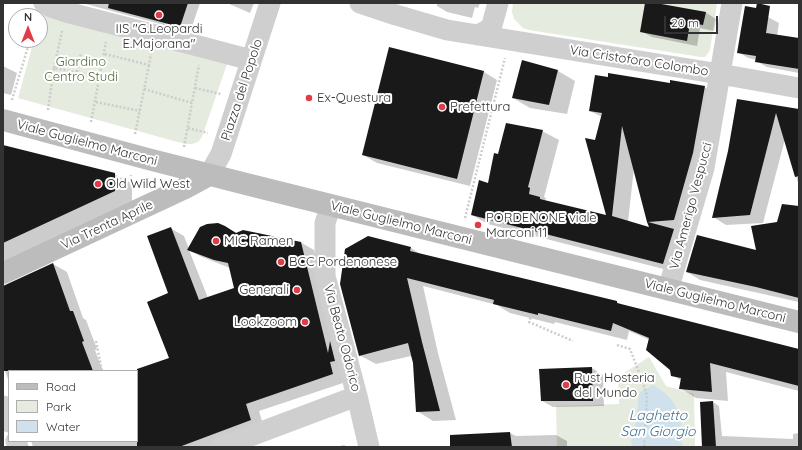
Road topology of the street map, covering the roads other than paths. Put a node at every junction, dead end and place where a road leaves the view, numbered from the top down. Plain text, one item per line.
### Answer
1 (44, 3) edge
2 (270, 3) edge
3 (360, 3) edge
4 (498, 3) edge
5 (732, 3) edge
6 (478, 35) junction
7 (251, 60) junction
8 (720, 74) junction
9 (799, 88) edge
10 (3, 120) edge
11 (209, 175) junction
12 (331, 205) junction
13 (3, 273) edge
14 (668, 290) junction
15 (799, 322) edge
16 (357, 396) junction
17 (3, 406) edge
18 (8, 419) edge
19 (220, 447) edge
20 (369, 447) edge

1 - 7 street
2 - 7 street, Piazza del Popolo
3 - 6 street
4 - 6 street
5 - 8 street, Via Amerigo Vespucci
6 - 8 street, Via Cristoforo Colombo
7 - 11 street, Piazza del Popolo
8 - 9 street, Via Cristoforo Colombo
8 - 14 street, Via Amerigo Vespucci
10 - 11 main road, Viale Guglielmo Marconi
11 - 12 main road, Viale Guglielmo Marconi
11 - 13 main road, Via Trenta Aprile
12 - 14 main road, Viale Guglielmo Marconi
12 - 16 street, Via Beato Odorico
14 - 15 main road, Viale Guglielmo Marconi
16 - 19 street
16 - 20 street, Via Beato Odorico
17 - 18 street

